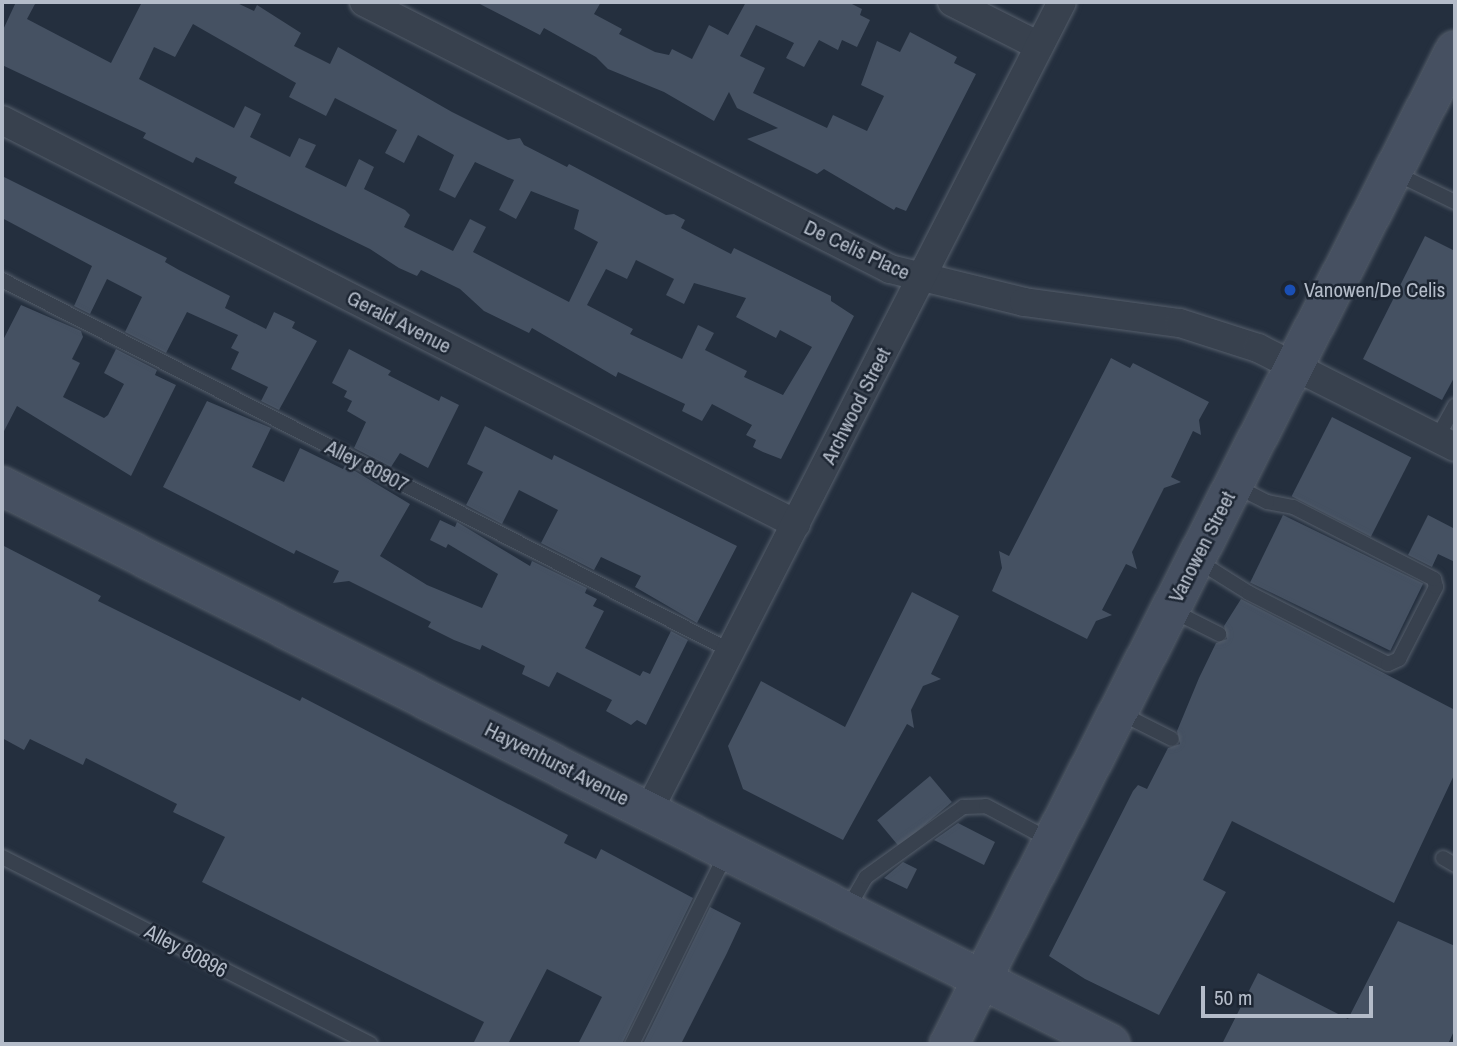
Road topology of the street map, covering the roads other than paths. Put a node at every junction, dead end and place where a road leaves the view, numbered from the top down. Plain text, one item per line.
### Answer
1 (364, 2) edge
2 (952, 2) edge
3 (1062, 2) edge
4 (1040, 46) junction
5 (1455, 50) edge
6 (2, 120) edge
7 (1393, 172) junction
8 (1455, 202) edge
9 (2, 280) edge
10 (921, 280) junction
11 (1296, 366) junction
12 (1455, 405) edge
13 (1446, 443) edge
14 (1233, 485) junction
15 (2, 486) edge
16 (796, 524) junction
17 (1195, 560) junction
18 (1169, 609) junction
19 (1219, 634) dead end
20 (731, 651) junction
21 (1116, 711) junction
22 (1171, 739) dead end
23 (649, 810) junction
24 (1051, 841) junction
25 (728, 851) junction
26 (2, 857) edge
27 (846, 910) junction
28 (982, 979) junction
29 (370, 1044) edge
30 (632, 1044) edge
31 (949, 1044) edge
32 (1111, 1044) edge

1 - 10 street, De Celis Place
2 - 4 street
3 - 4 street, Archwood Street
4 - 10 street, Archwood Street
5 - 7 main road, Vanowen Street
6 - 16 street, Gerald Avenue
7 - 8 lane
7 - 11 main road, Vanowen Street
9 - 20 lane, Alley 80907
10 - 11 street, De Celis Place
10 - 16 street, Archwood Street
11 - 13 street, De Celis Place
11 - 14 main road, Vanowen Street
12 - 13 lane
14 - 17 main road, Vanowen Street
14 - 17 lane
15 - 23 main road, Hayvenhurst Avenue
16 - 20 street, Archwood Street
17 - 18 main road, Vanowen Street
18 - 19 lane
18 - 21 main road, Vanowen Street
20 - 23 street, Archwood Street
21 - 22 lane
21 - 24 main road, Vanowen Street
23 - 25 main road, Hayvenhurst Avenue
24 - 27 lane
24 - 28 main road, Vanowen Street
25 - 27 main road, Hayvenhurst Avenue
25 - 30 lane
26 - 29 lane, Alley 80896
27 - 28 main road, Hayvenhurst Avenue
28 - 31 main road, Vanowen Street
28 - 32 main road, Hayvenhurst Avenue

